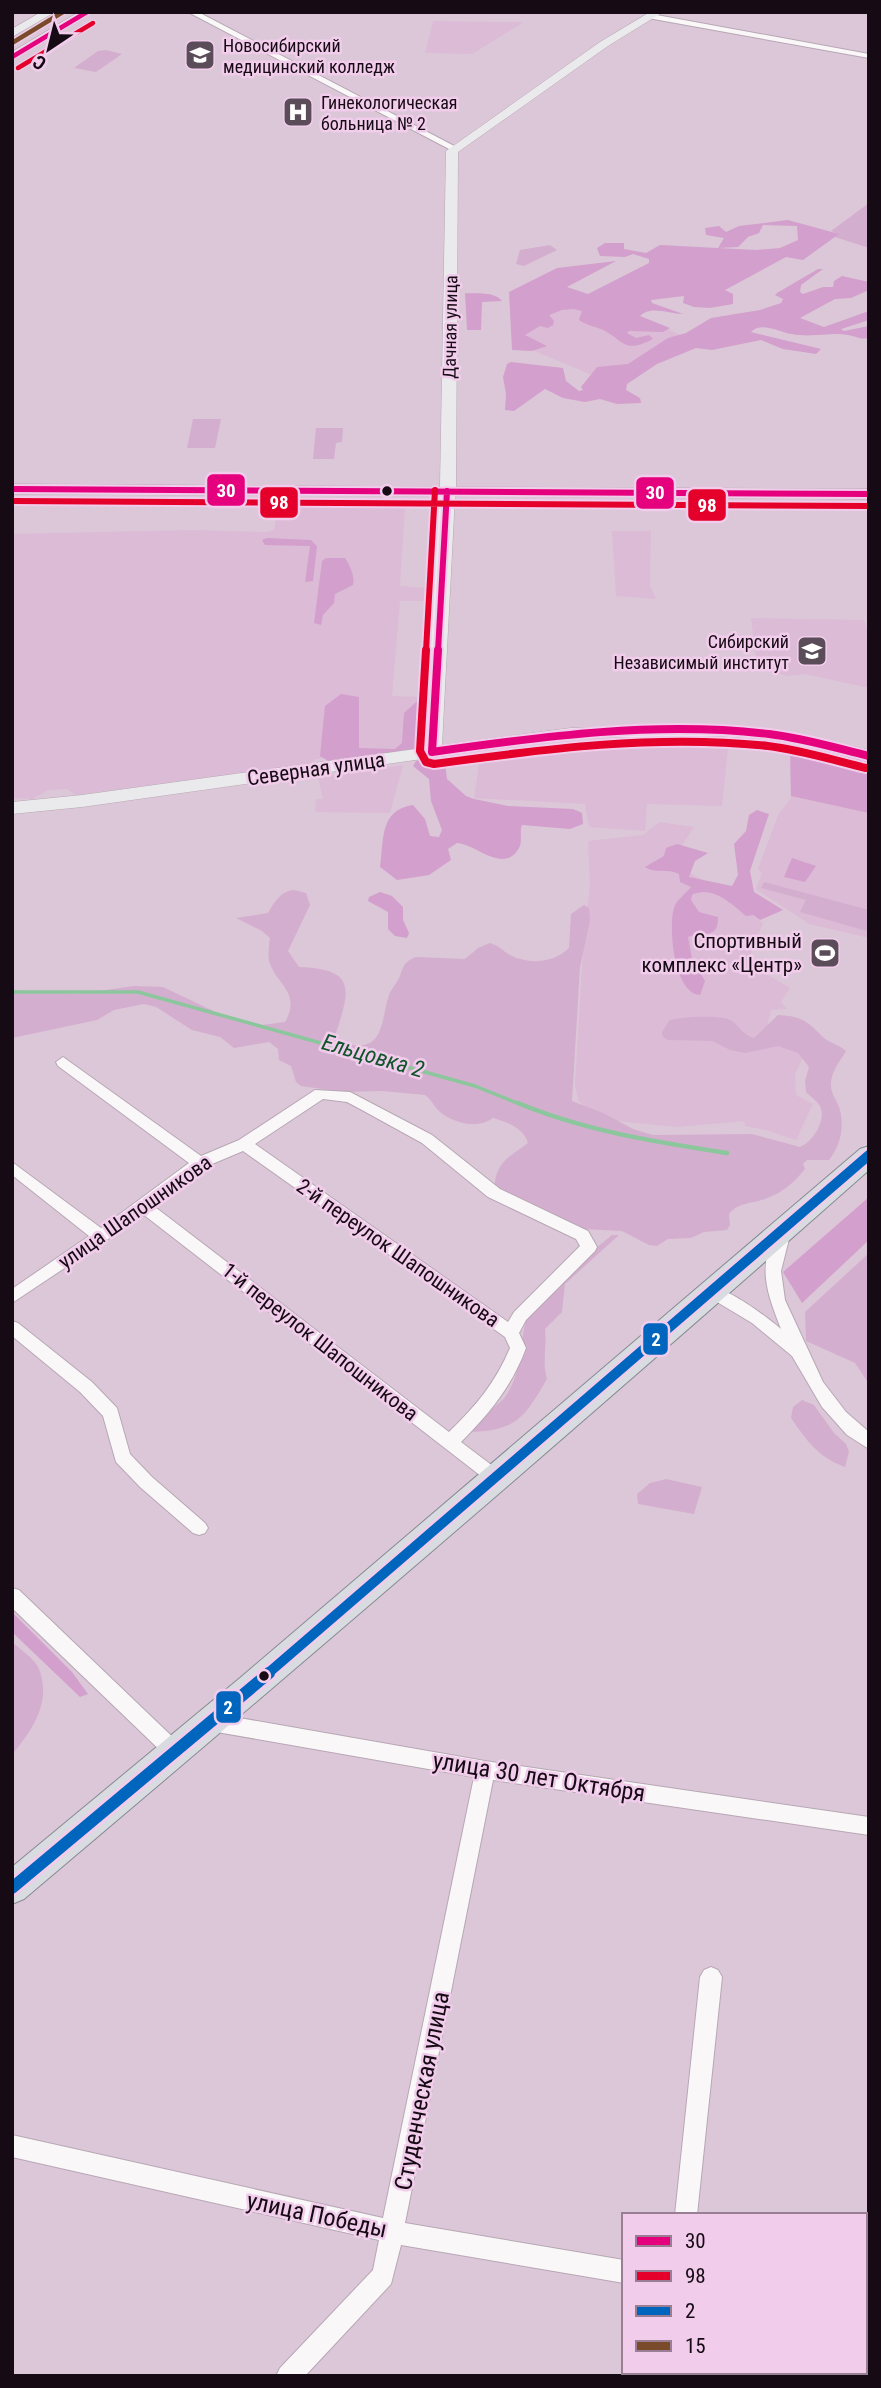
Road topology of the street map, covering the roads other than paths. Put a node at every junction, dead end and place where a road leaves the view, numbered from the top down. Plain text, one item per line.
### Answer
1 (50, 12) edge
2 (87, 12) edge
3 (192, 12) edge
4 (654, 14) edge
5 (13, 33) edge
6 (44, 38) junction
7 (869, 56) edge
8 (12, 57) edge
9 (454, 148) junction
10 (12, 489) edge
11 (447, 491) junction
12 (869, 495) edge
13 (432, 752) junction
14 (869, 756) edge
15 (12, 808) edge
16 (63, 1062) dead end
17 (244, 1143) junction
18 (869, 1155) edge
19 (200, 1163) junction
20 (12, 1167) edge
21 (145, 1207) junction
22 (784, 1230) junction
23 (101, 1237) junction
24 (713, 1292) junction
25 (12, 1297) edge
26 (12, 1327) edge
27 (511, 1333) junction
28 (797, 1352) junction
29 (450, 1443) junction
30 (869, 1443) edge
31 (496, 1478) junction
32 (200, 1528) dead end
33 (12, 1596) edge
34 (211, 1722) junction
35 (175, 1752) junction
36 (485, 1770) junction
37 (869, 1826) edge
38 (12, 1888) edge
39 (711, 1976) dead end
40 (15, 2151) edge
41 (686, 2213) edge
42 (394, 2232) junction
43 (622, 2273) edge
44 (289, 2376) edge

1 - 5 street
2 - 6 street
3 - 9 street
4 - 7 street
4 - 9 street
5 - 6 street
6 - 8 street
9 - 11 street, Дачная улица
10 - 11 street
11 - 12 street
11 - 13 street, Дачная улица
13 - 14 street, Северная улица
13 - 15 street, Северная улица
16 - 19 street
17 - 19 street, улица Шапошникова
17 - 27 street, 2-й переулок Шапошникова
17 - 27 street, улица Шапошникова
18 - 22 main road
19 - 21 street, улица Шапошникова
20 - 23 street
21 - 23 street, улица Шапошникова
21 - 29 street, 1-й переулок Шапошникова
22 - 24 main road
22 - 28 street
23 - 25 street, улица Шапошникова
24 - 28 street
24 - 31 main road
26 - 32 street
27 - 29 street, 2-й переулок Шапошникова
28 - 30 street
29 - 31 street, 1-й переулок Шапошникова
31 - 34 main road
33 - 35 street
34 - 35 main road
34 - 36 street, улица 30 лет Октября
35 - 38 main road
36 - 37 street, улица 30 лет Октября
36 - 42 street, Студенческая улица
39 - 41 street
40 - 42 street, улица Победы
42 - 43 street, улица Победы
42 - 44 street, Студенческая улица

